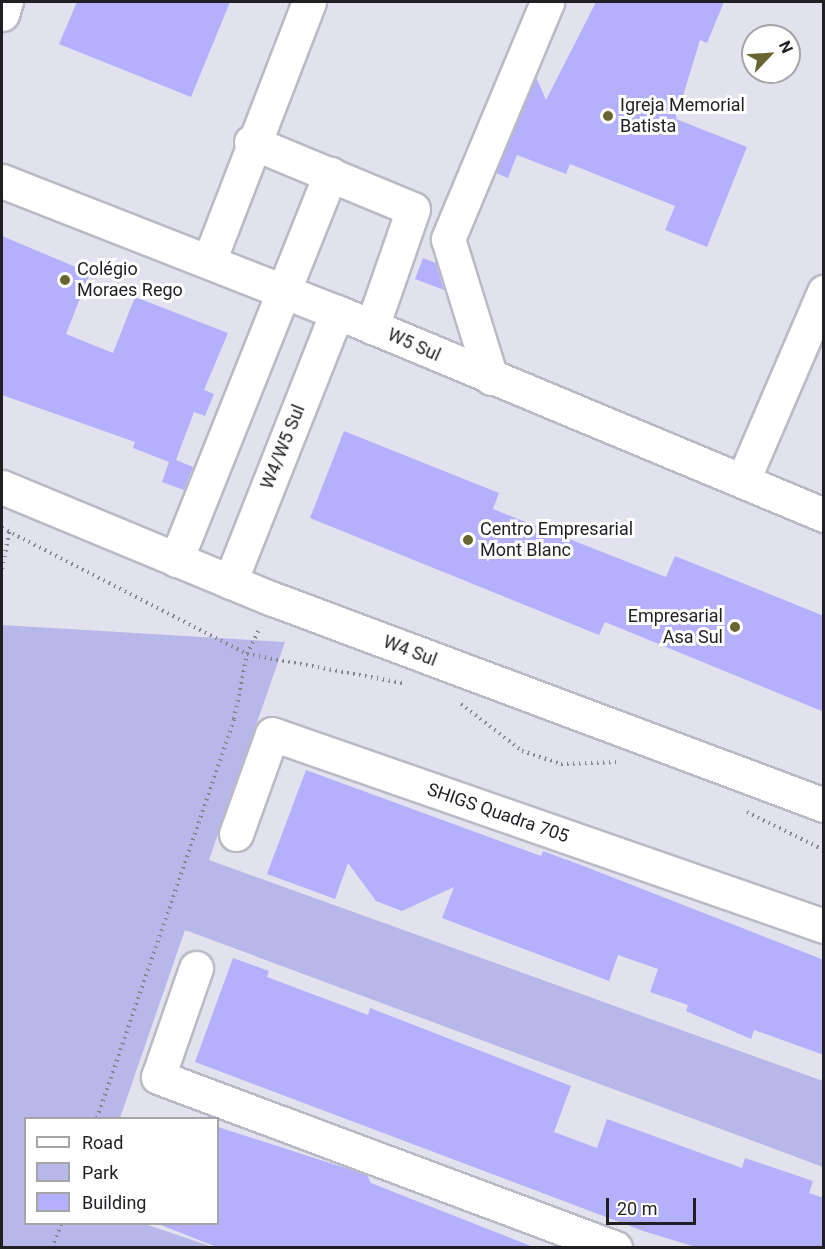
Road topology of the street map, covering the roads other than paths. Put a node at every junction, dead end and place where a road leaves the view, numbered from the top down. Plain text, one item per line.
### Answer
1 (6, 2) edge
2 (309, 2) edge
3 (547, 2) edge
4 (2, 14) edge
5 (251, 142) junction
6 (330, 174) junction
7 (2, 181) edge
8 (209, 261) junction
9 (283, 292) junction
10 (824, 292) edge
11 (337, 312) junction
12 (372, 327) junction
13 (491, 378) junction
14 (743, 480) junction
15 (2, 487) edge
16 (824, 515) edge
17 (176, 560) junction
18 (230, 582) junction
19 (824, 805) edge
20 (236, 834) dead end
21 (824, 926) edge
22 (196, 968) dead end
23 (615, 1248) edge

1 - 4 main road
2 - 5 main road
3 - 13 main road
5 - 6 main road
5 - 8 main road
6 - 9 main road
6 - 12 main road
7 - 8 main road, W5 Sul
8 - 9 main road, W5 Sul
9 - 11 main road, W5 Sul
9 - 17 main road
10 - 14 main road
11 - 12 main road, W5 Sul
11 - 18 main road, W4/W5 Sul
12 - 13 main road, W5 Sul
13 - 14 main road, W5 Sul
14 - 16 main road, W5 Sul
15 - 17 main road, W4 Sul
17 - 18 main road, W4 Sul
18 - 19 main road, W4 Sul
20 - 21 main road, SHIGS Quadra 705
22 - 23 main road

